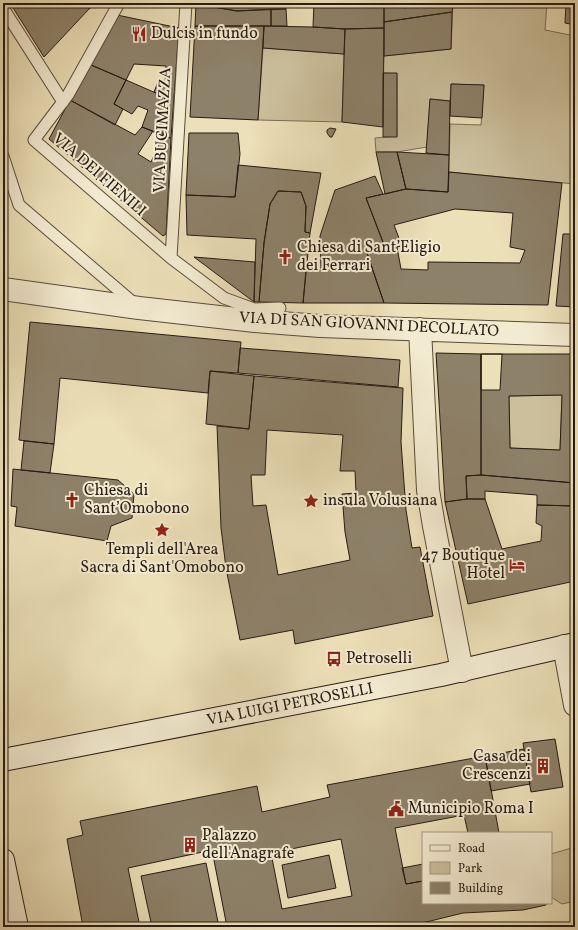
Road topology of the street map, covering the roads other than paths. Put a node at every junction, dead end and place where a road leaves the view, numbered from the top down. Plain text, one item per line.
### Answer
1 (119, 3) edge
2 (186, 3) edge
3 (3, 8) edge
4 (63, 102) junction
5 (3, 156) edge
6 (172, 258) junction
7 (3, 289) edge
8 (139, 308) junction
9 (280, 308) dead end
10 (420, 329) junction
11 (575, 335) edge
12 (569, 645) edge
13 (462, 671) junction
14 (575, 705) edge
15 (3, 760) edge
16 (3, 860) edge
17 (17, 927) edge

1 - 4 lane, VIA DEI FIENILI
2 - 6 lane, VIA BUCIMAZZA
3 - 4 lane
4 - 6 lane, VIA DEI FIENILI
5 - 8 lane
6 - 9 lane, VIA DEI FIENILI
7 - 8 street, VIA DI SAN GIOVANNI DECOLLATO
8 - 10 street, VIA DI SAN GIOVANNI DECOLLATO
10 - 11 street, VIA DI SAN GIOVANNI DECOLLATO
10 - 13 street
12 - 13 street, VIA LUIGI PETROSELLI
12 - 14 street
13 - 15 street, VIA LUIGI PETROSELLI
16 - 17 street

